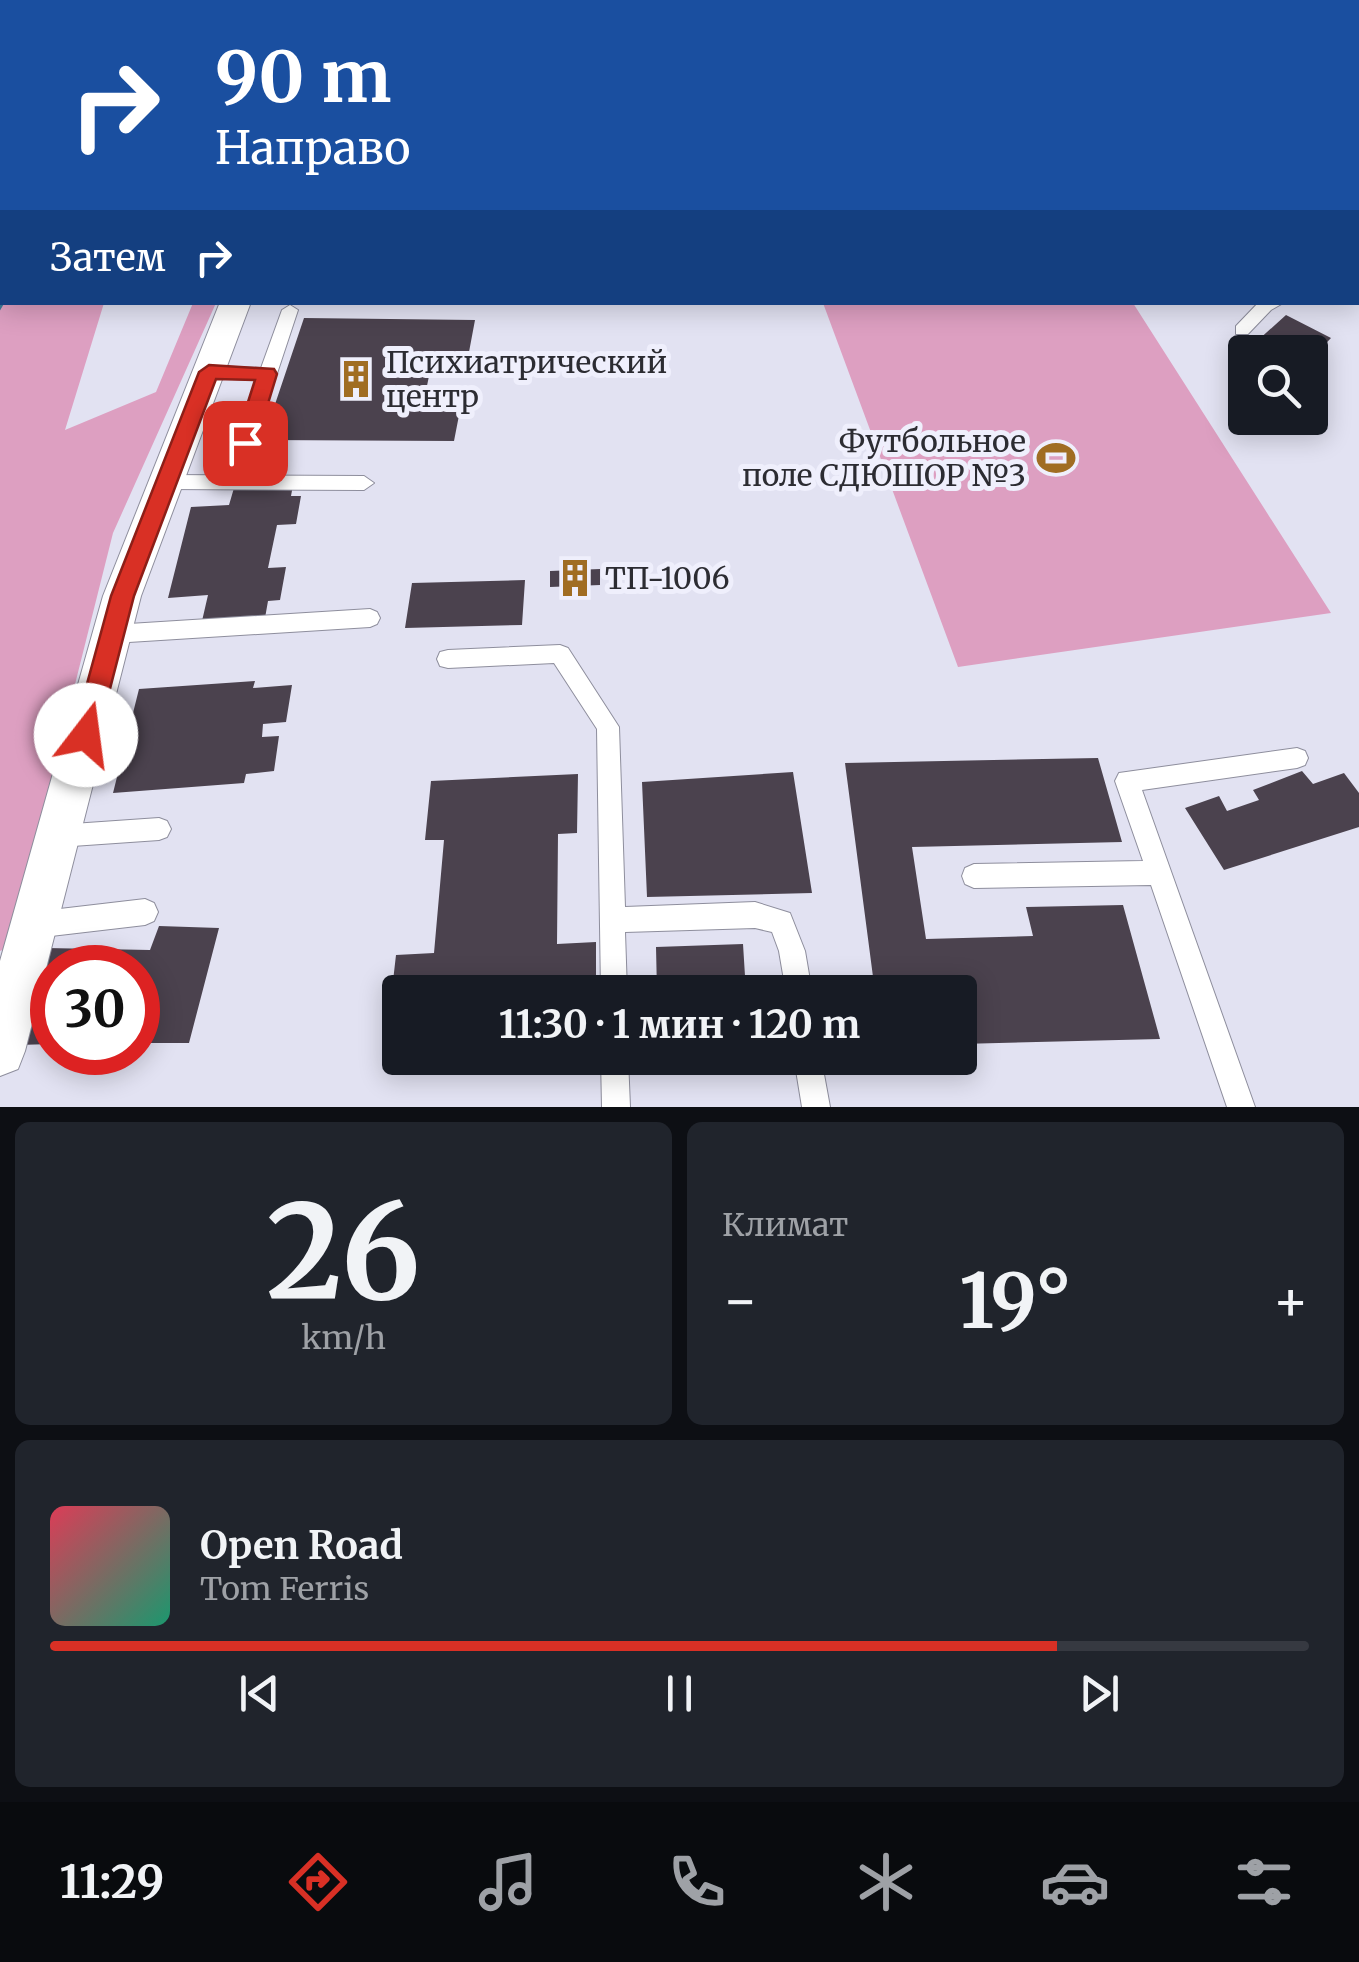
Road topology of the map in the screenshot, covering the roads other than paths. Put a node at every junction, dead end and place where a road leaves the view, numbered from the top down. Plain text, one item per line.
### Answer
1 (235, 305) edge
2 (1269, 305) edge
3 (290, 310) dead end
4 (1242, 330) dead end
5 (209, 372) junction
6 (267, 374) junction
7 (245, 443) dead end
8 (167, 482) junction
9 (364, 483) dead end
10 (370, 618) dead end
11 (113, 634) junction
12 (448, 658) dead end
13 (1297, 758) dead end
14 (159, 829) dead end
15 (58, 836) junction
16 (1159, 873) junction
17 (974, 876) dead end
18 (145, 912) dead end
19 (613, 920) junction
20 (34, 925) junction
21 (614, 975) edge
22 (796, 975) edge
23 (0, 1051) edge
24 (615, 1075) edge
25 (811, 1075) edge
26 (616, 1107) edge
27 (816, 1107) edge
28 (1241, 1107) edge

1 - 5 street
2 - 4 lane
3 - 6 lane
5 - 6 lane
5 - 8 street
6 - 7 lane
8 - 9 lane
8 - 11 street
10 - 11 lane
11 - 15 street
12 - 19 lane
13 - 16 lane
14 - 15 lane
15 - 20 street
16 - 17 lane
16 - 28 lane
18 - 20 lane
19 - 21 lane
19 - 22 lane
20 - 23 street
24 - 26 lane
25 - 27 lane

